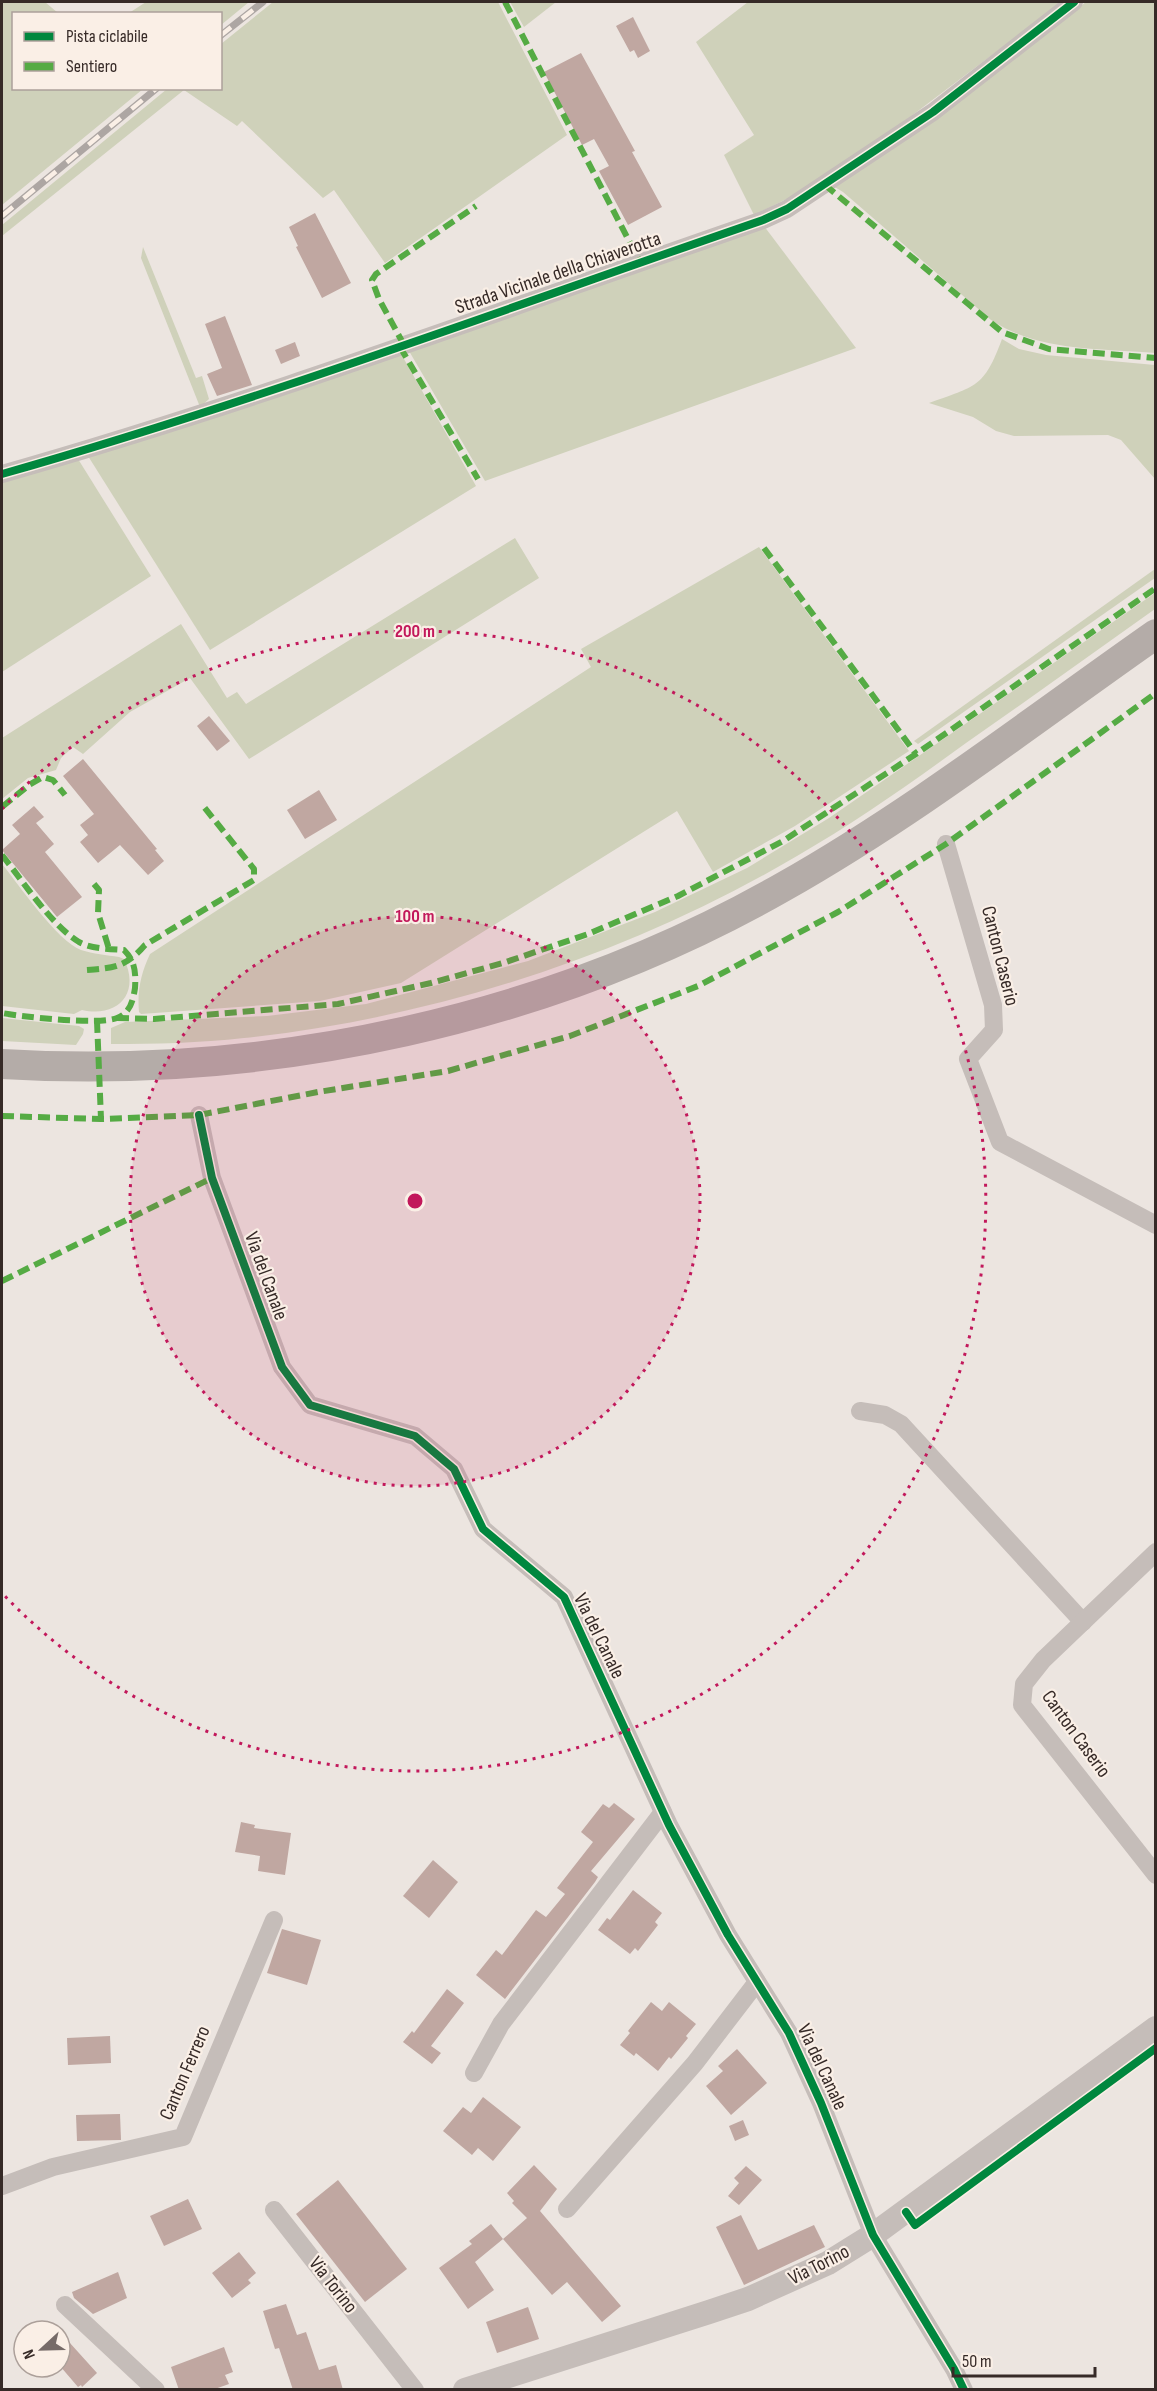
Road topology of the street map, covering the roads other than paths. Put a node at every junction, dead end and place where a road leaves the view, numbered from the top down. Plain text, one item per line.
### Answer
1 (1074, 2) edge
2 (2, 474) edge
3 (1155, 634) edge
4 (946, 844) dead end
5 (2, 1064) edge
6 (199, 1115) dead end
7 (1155, 1226) edge
8 (860, 1411) dead end
9 (1155, 1552) edge
10 (1083, 1622) junction
11 (663, 1812) junction
12 (1155, 1875) edge
13 (274, 1920) dead end
14 (757, 1982) junction
15 (1155, 2028) edge
16 (474, 2073) dead end
17 (2, 2186) edge
18 (567, 2209) dead end
19 (274, 2210) dead end
20 (873, 2235) junction
21 (65, 2305) dead end
22 (156, 2390) edge
23 (415, 2390) edge
24 (465, 2390) edge
25 (964, 2390) edge

1 - 2 street, Strada Vicinale della Chiaverotta
3 - 5 main road
4 - 7 street, Canton Caserio
6 - 11 street, Via del Canale
8 - 10 street
9 - 10 street, Canton Caserio
10 - 12 street, Canton Caserio
11 - 14 street, Via del Canale
11 - 16 street
13 - 17 street, Canton Ferrero
14 - 18 street
14 - 20 street, Via del Canale
15 - 20 street, Via Torino
19 - 23 street, Via Torino
20 - 24 street, Via Torino
20 - 25 street, Via del Canale
21 - 22 street

